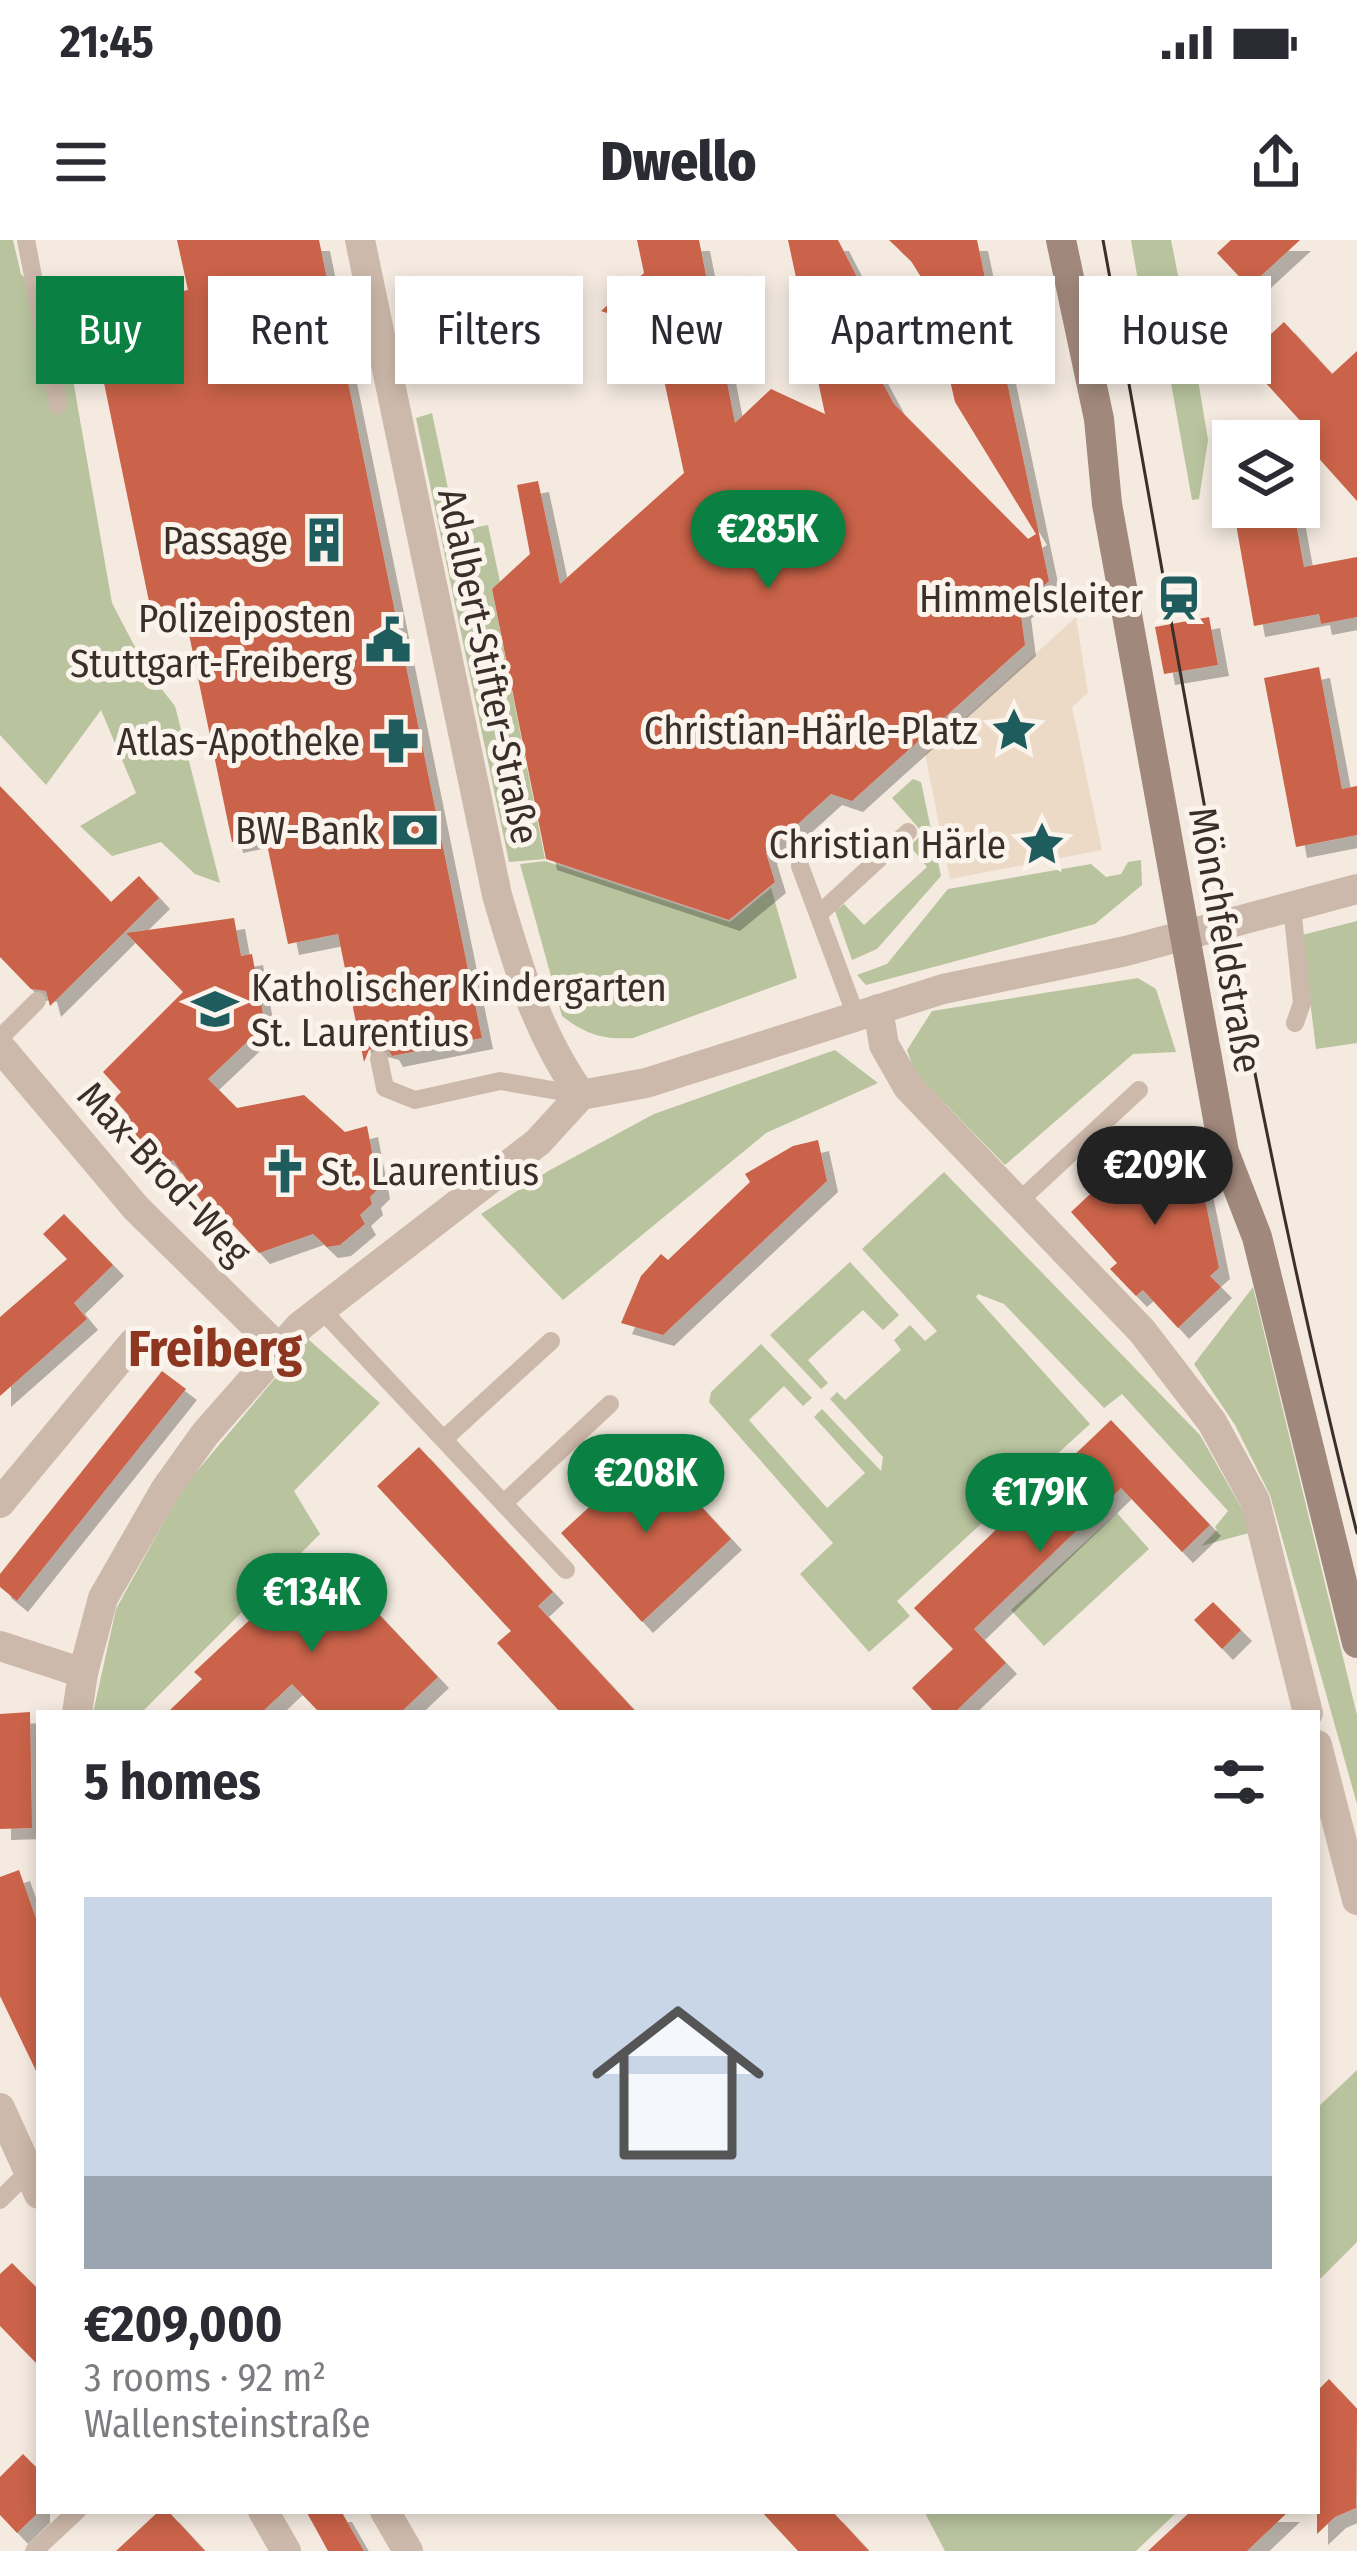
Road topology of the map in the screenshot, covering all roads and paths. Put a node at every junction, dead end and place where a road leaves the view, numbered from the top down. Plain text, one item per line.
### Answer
1 (26, 240) edge
2 (360, 240) edge
3 (1061, 240) edge
4 (58, 405) dead end
5 (908, 832) dead end
6 (800, 866) dead end
7 (1357, 889) edge
8 (1292, 908) junction
9 (819, 914) junction
10 (1185, 936) junction
11 (38, 1001) dead end
12 (867, 1012) junction
13 (1295, 1023) dead end
14 (0, 1042) edge
15 (379, 1059) dead end
16 (1139, 1090) dead end
17 (581, 1095) junction
18 (1017, 1203) junction
19 (320, 1308) junction
20 (551, 1341) dead end
21 (133, 1343) dead end
22 (278, 1348) junction
23 (610, 1404) dead end
24 (444, 1438) junction
25 (504, 1503) junction
26 (0, 1504) edge
27 (566, 1570) dead end
28 (1357, 1643) edge
29 (0, 1646) edge
30 (83, 1673) junction
31 (77, 1710) edge
32 (1307, 1710) edge
33 (1320, 1757) edge
34 (1357, 1900) edge
35 (0, 2108) edge
36 (33, 2183) edge
37 (0, 2200) edge
38 (74, 2514) edge
39 (264, 2514) edge
40 (387, 2514) edge
41 (34, 2551) edge
42 (286, 2551) edge
43 (408, 2551) edge

1 - 4 lane
2 - 17 street, Adalbert-Stifter-Straße
3 - 10 main road, Mönchfeldstraße
5 - 9 lane
6 - 9 lane
7 - 8 street
8 - 10 street
8 - 13 lane
9 - 12 lane
10 - 12 street
10 - 28 main road, Mönchfeldstraße
11 - 14 lane
12 - 17 street
12 - 18 street
14 - 22 street, Max-Brod-Weg
15 - 17 lane
16 - 18 lane
17 - 19 street
18 - 32 street
19 - 22 street
19 - 24 lane
20 - 24 lane
21 - 26 street
22 - 30 street
23 - 25 lane
24 - 25 lane
25 - 27 lane
29 - 30 street
30 - 31 street
33 - 34 street
35 - 36 street
36 - 37 lane
38 - 41 lane
39 - 42 street
40 - 43 street

